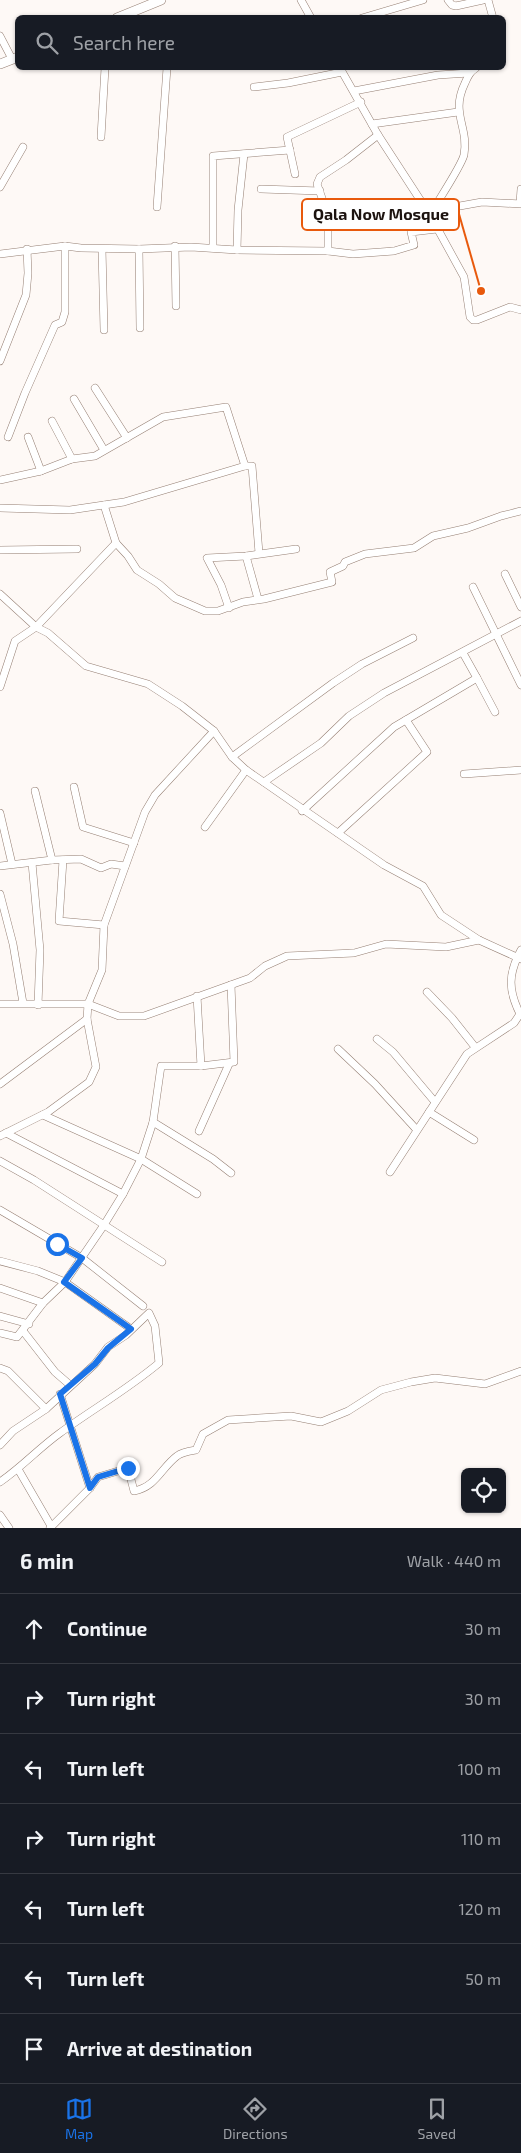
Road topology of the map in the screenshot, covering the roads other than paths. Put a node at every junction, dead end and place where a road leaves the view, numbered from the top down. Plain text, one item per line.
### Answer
1 (161, 0) edge
2 (302, 0) edge
3 (423, 0) edge
4 (448, 0) edge
5 (483, 0) edge
6 (488, 0) edge
7 (124, 15) edge
8 (310, 15) edge
9 (372, 15) edge
10 (493, 15) edge
11 (0, 36) edge
12 (15, 58) edge
13 (0, 64) edge
14 (106, 70) edge
15 (167, 70) edge
16 (341, 70) edge
17 (473, 70) edge
18 (469, 73) junction
19 (254, 87) dead end
20 (354, 91) junction
21 (361, 102) junction
22 (458, 112) junction
23 (372, 124) junction
24 (378, 135) junction
25 (101, 138) dead end
26 (23, 147) dead end
27 (290, 150) junction
28 (244, 154) junction
29 (294, 174) dead end
30 (0, 187) edge
31 (260, 189) dead end
32 (521, 189) edge
33 (320, 191) junction
34 (520, 204) edge
35 (157, 207) dead end
36 (431, 213) junction
37 (437, 229) junction
38 (65, 246) junction
39 (175, 246) junction
40 (213, 248) junction
41 (27, 249) junction
42 (102, 249) junction
43 (139, 249) junction
44 (238, 250) junction
45 (328, 251) junction
46 (0, 254) edge
47 (176, 306) dead end
48 (521, 310) edge
49 (140, 328) dead end
50 (104, 330) dead end
51 (0, 361) edge
52 (95, 388) dead end
53 (74, 399) dead end
54 (52, 421) dead end
55 (8, 437) dead end
56 (28, 437) dead end
57 (127, 438) junction
58 (104, 450) junction
59 (72, 459) junction
60 (245, 466) junction
61 (41, 470) junction
62 (0, 480) edge
63 (104, 505) junction
64 (0, 508) edge
65 (521, 511) edge
66 (116, 543) junction
67 (77, 549) dead end
68 (0, 550) edge
69 (296, 550) dead end
70 (259, 553) junction
71 (246, 556) junction
72 (505, 574) dead end
73 (473, 587) dead end
74 (0, 594) edge
75 (258, 599) junction
76 (521, 607) edge
77 (229, 608) junction
78 (521, 621) edge
79 (36, 627) junction
80 (495, 635) junction
81 (412, 638) dead end
82 (462, 653) junction
83 (476, 678) junction
84 (521, 685) edge
85 (0, 687) edge
86 (495, 712) dead end
87 (406, 720) junction
88 (214, 731) junction
89 (232, 757) junction
90 (246, 770) junction
91 (521, 770) edge
92 (464, 774) dead end
93 (264, 782) junction
94 (74, 787) dead end
95 (35, 791) dead end
96 (302, 810) junction
97 (0, 813) edge
98 (205, 827) dead end
99 (338, 833) junction
100 (134, 843) junction
101 (52, 860) junction
102 (63, 860) junction
103 (12, 864) junction
104 (32, 864) junction
105 (0, 866) edge
106 (125, 866) junction
107 (0, 895) edge
108 (104, 925) junction
109 (479, 940) junction
110 (521, 950) edge
111 (519, 958) edge
112 (231, 985) junction
113 (427, 992) dead end
114 (197, 996) junction
115 (23, 1003) junction
116 (0, 1004) edge
117 (88, 1004) junction
118 (38, 1005) junction
119 (87, 1019) junction
120 (376, 1038) dead end
121 (475, 1047) junction
122 (338, 1049) dead end
123 (229, 1064) junction
124 (202, 1066) junction
125 (0, 1084) edge
126 (435, 1102) junction
127 (429, 1112) junction
128 (43, 1115) junction
129 (153, 1122) junction
130 (416, 1129) junction
131 (198, 1130) dead end
132 (2, 1133) edge
133 (474, 1140) dead end
134 (141, 1159) junction
135 (0, 1162) edge
136 (390, 1172) dead end
137 (231, 1173) dead end
138 (123, 1194) junction
139 (197, 1194) dead end
140 (0, 1210) edge
141 (104, 1225) junction
142 (82, 1258) junction
143 (0, 1261) edge
144 (162, 1262) dead end
145 (64, 1282) junction
146 (0, 1288) edge
147 (43, 1303) junction
148 (143, 1306) dead end
149 (0, 1316) edge
150 (28, 1324) junction
151 (131, 1329) junction
152 (23, 1331) junction
153 (0, 1333) edge
154 (0, 1368) edge
155 (521, 1371) edge
156 (70, 1385) junction
157 (60, 1394) junction
158 (46, 1409) junction
159 (71, 1426) junction
160 (3, 1437) edge
161 (0, 1445) edge
162 (18, 1469) junction
163 (0, 1482) edge
164 (90, 1488) junction
165 (0, 1514) edge
166 (51, 1527) edge
167 (9, 1528) edge

1 - 7 street
2 - 8 street
3 - 9 street
4 - 5 street
6 - 10 street
11 - 12 street
12 - 13 street
14 - 25 street
15 - 35 street
16 - 19 street
16 - 20 street
17 - 18 street
18 - 20 street
18 - 22 street
20 - 21 street
21 - 23 street
21 - 27 street
22 - 23 street
22 - 36 street
23 - 24 street
24 - 33 street
24 - 36 street
26 - 30 street
27 - 28 street
27 - 29 street
28 - 40 street
28 - 44 street
31 - 33 street
32 - 34 street
33 - 45 street
34 - 36 street
36 - 37 street
37 - 45 street
37 - 48 street
38 - 41 street
38 - 42 street
38 - 55 street
39 - 40 street
39 - 43 street
39 - 47 street
40 - 44 street
41 - 46 street
41 - 51 street
42 - 43 street
42 - 50 street
43 - 49 street
44 - 45 street
52 - 57 street
53 - 58 street
54 - 59 street
56 - 61 street
57 - 58 street
57 - 60 street
58 - 59 street
59 - 61 street
60 - 63 street
60 - 70 street
61 - 62 street
63 - 64 street
63 - 66 street
65 - 75 street
66 - 77 street
66 - 79 street
67 - 68 street
69 - 70 street
70 - 71 street
71 - 75 street
71 - 77 street
72 - 76 street
73 - 80 street
74 - 79 street
75 - 77 street
78 - 80 street
79 - 85 street
79 - 88 street
80 - 82 street
80 - 84 street
81 - 89 street
82 - 83 street
82 - 93 street
83 - 86 street
83 - 87 street
87 - 96 street
87 - 99 street
88 - 89 street
88 - 100 street
89 - 90 street
90 - 93 street
90 - 98 street
91 - 92 street
93 - 96 street
94 - 100 street
95 - 101 street
96 - 99 street
97 - 103 street
99 - 109 street
100 - 106 street
101 - 102 street
101 - 104 street
102 - 106 street
102 - 108 street
103 - 104 street
103 - 105 street
104 - 118 street
106 - 108 street
107 - 115 street
108 - 117 street
109 - 111 street
109 - 112 street
110 - 111 street
111 - 121 street
112 - 114 street
112 - 123 street
113 - 121 street
114 - 117 street
114 - 124 street
115 - 116 street
115 - 118 street
117 - 118 street
117 - 119 street
119 - 125 street
119 - 128 street
120 - 126 street
121 - 126 street
122 - 130 street
123 - 124 street
123 - 131 street
124 - 129 street
126 - 127 street
127 - 130 street
127 - 133 street
128 - 132 street
128 - 134 street
129 - 134 street
129 - 137 street
130 - 136 street
132 - 138 street
134 - 138 street
134 - 139 street
135 - 141 street
138 - 141 street
140 - 142 street
141 - 142 street
141 - 144 street
142 - 145 street
142 - 148 street
143 - 145 street
145 - 147 street
145 - 151 street
146 - 147 street
147 - 150 street
149 - 150 street
150 - 152 street
151 - 156 street
151 - 159 street
152 - 153 street
152 - 156 street
154 - 158 street
155 - 164 street
156 - 157 street
157 - 158 street
157 - 159 street
158 - 160 street
159 - 162 street
159 - 164 street
160 - 161 street
162 - 163 street
162 - 166 street
164 - 166 street
165 - 167 street

